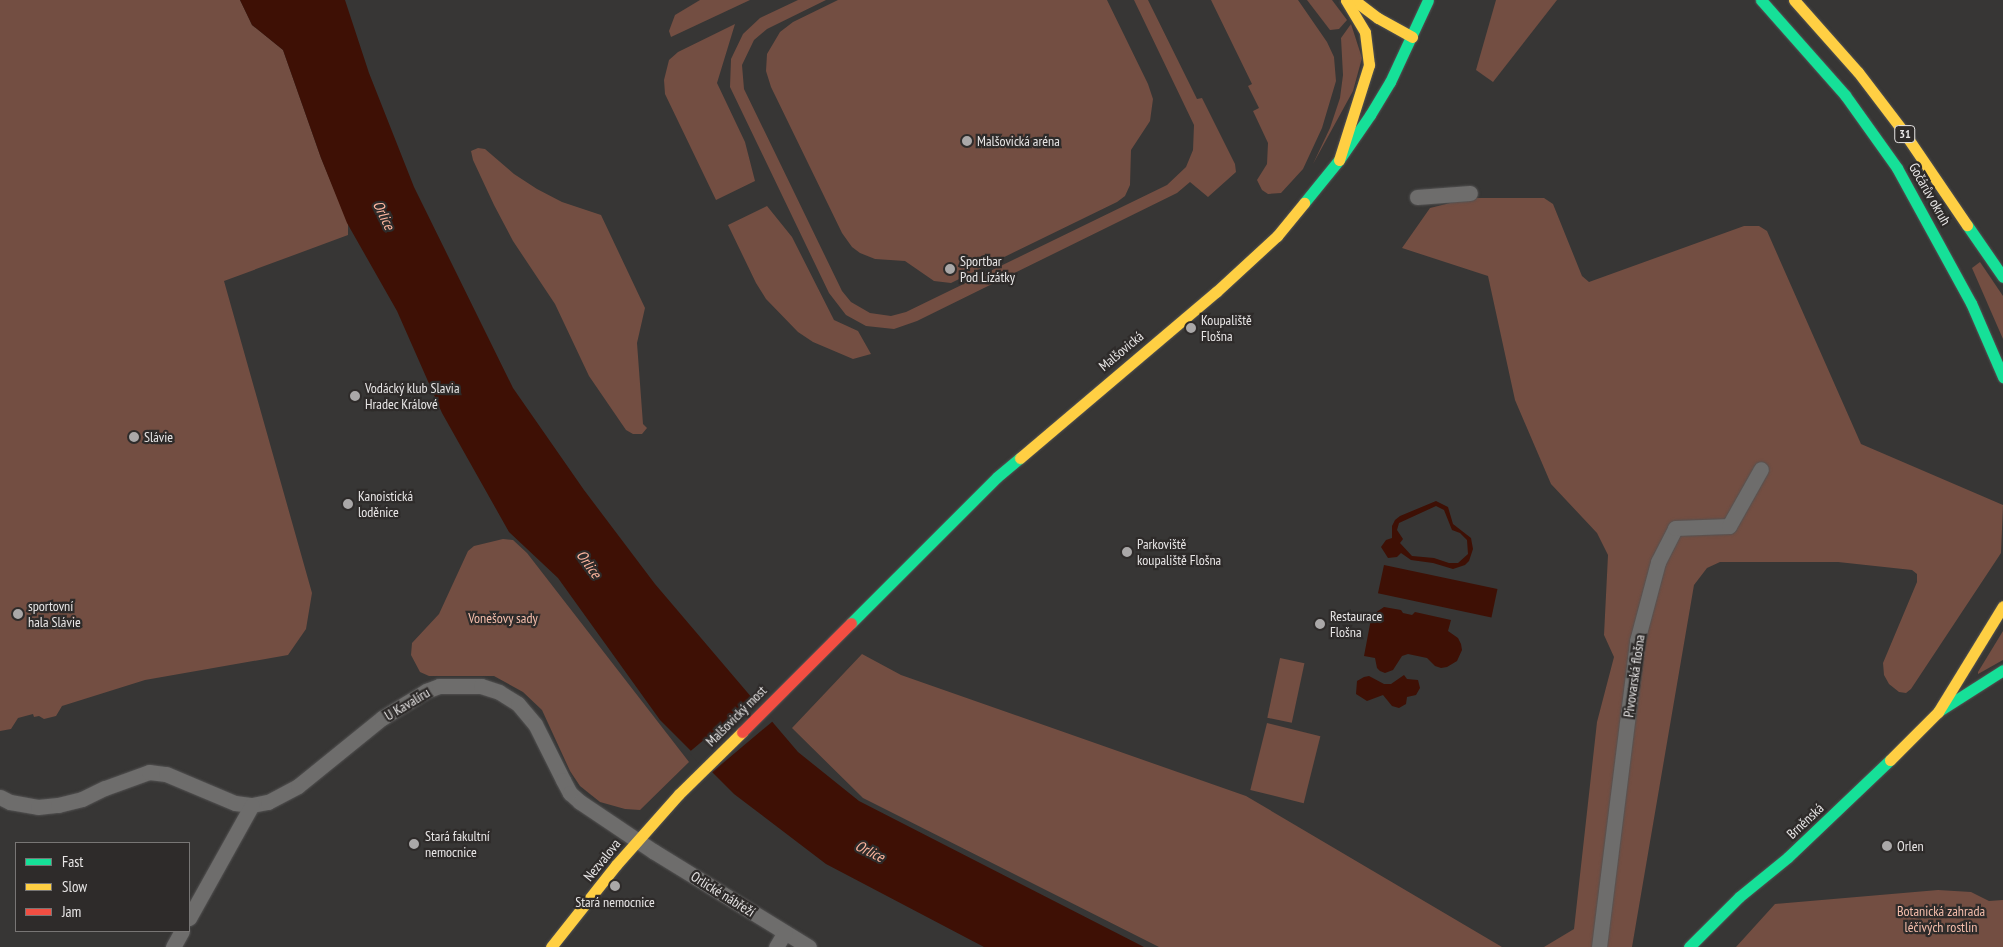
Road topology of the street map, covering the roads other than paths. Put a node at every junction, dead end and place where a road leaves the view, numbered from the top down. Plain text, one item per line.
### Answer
1 (1346, 0) edge
2 (1354, 0) edge
3 (1428, 0) edge
4 (1761, 0) edge
5 (1794, 0) edge
6 (1412, 37) junction
7 (1339, 160) junction
8 (1470, 193) dead end
9 (1418, 197) dead end
10 (2003, 276) edge
11 (2003, 378) edge
12 (1761, 469) dead end
13 (2003, 606) edge
14 (814, 660) joint
15 (2003, 670) edge
16 (1938, 712) junction
17 (680, 794) joint
18 (0, 798) edge
19 (252, 805) junction
20 (637, 840) junction
21 (190, 916) edge
22 (181, 932) edge
23 (785, 932) junction
24 (173, 947) edge
25 (551, 947) edge
26 (776, 947) edge
27 (809, 947) edge
28 (1599, 947) edge
29 (1689, 947) edge

1 - 7 street
2 - 6 street
3 - 6 street, Malšovická
4 - 11 street, Gočárův okruh / 31
5 - 10 street, Gočárův okruh / 31
6 - 7 street, Malšovická
7 - 14 street, Malšovická
8 - 9 street
12 - 28 street, Pivovarská flošna
13 - 16 street, Brněnská
14 - 17 street, Malšovický most
15 - 16 street, Brněnská
16 - 29 street, Brněnská
17 - 20 street, Nezvalova
18 - 19 street, U Kavalíru
19 - 20 street, U Kavalíru
19 - 21 street
20 - 23 street, Orlické nábřeží
20 - 25 street, Nezvalova
22 - 24 street
23 - 26 street
23 - 27 street, Orlické nábřeží

